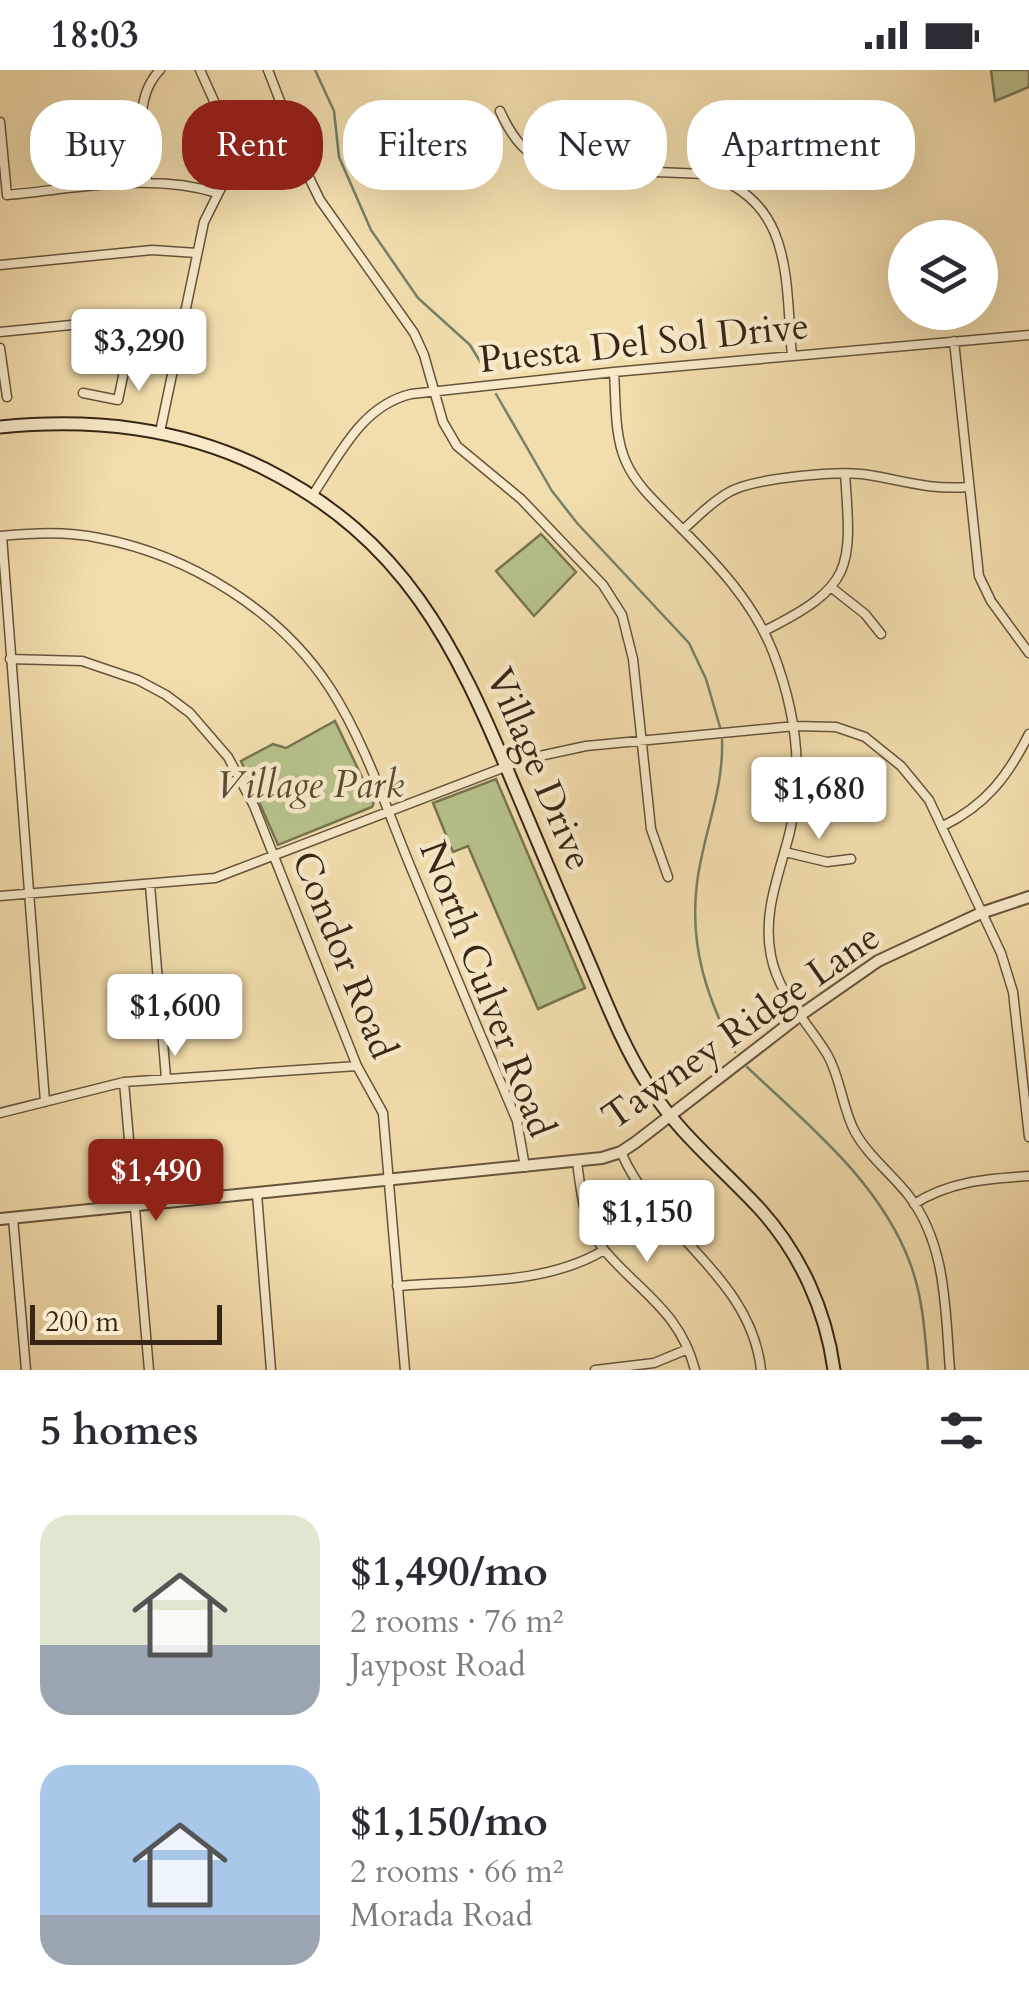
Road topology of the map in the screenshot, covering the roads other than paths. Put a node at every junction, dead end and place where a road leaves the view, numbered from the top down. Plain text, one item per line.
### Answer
1 (160, 70) edge
2 (200, 70) edge
3 (268, 70) edge
4 (144, 100) edge
5 (214, 100) edge
6 (280, 100) edge
7 (503, 117) edge
8 (0, 122) edge
9 (162, 183) edge
10 (65, 190) edge
11 (219, 190) edge
12 (317, 190) edge
13 (217, 193) junction
14 (196, 253) junction
15 (0, 265) edge
16 (131, 320) junction
17 (182, 321) junction
18 (0, 332) edge
19 (1029, 335) edge
20 (954, 341) junction
21 (0, 348) edge
22 (792, 356) junction
23 (614, 372) junction
24 (434, 392) junction
25 (84, 393) dead end
26 (7, 397) dead end
27 (0, 427) edge
28 (160, 432) junction
29 (845, 474) junction
30 (968, 487) junction
31 (312, 496) junction
32 (683, 530) junction
33 (1, 536) edge
34 (832, 588) junction
35 (764, 631) junction
36 (880, 634) dead end
37 (1029, 653) edge
38 (10, 659) junction
39 (794, 726) junction
40 (1029, 734) edge
41 (642, 740) junction
42 (506, 766) junction
43 (388, 811) junction
44 (943, 826) junction
45 (785, 852) junction
46 (274, 856) junction
47 (851, 859) dead end
48 (668, 877) dead end
49 (150, 885) junction
50 (28, 894) junction
51 (0, 896) edge
52 (1029, 897) edge
53 (982, 913) junction
54 (799, 1016) junction
55 (357, 1066) junction
56 (166, 1078) junction
57 (124, 1082) junction
58 (45, 1102) junction
59 (0, 1112) edge
60 (669, 1115) junction
61 (1029, 1137) edge
62 (621, 1152) junction
63 (577, 1162) junction
64 (525, 1166) junction
65 (1029, 1176) edge
66 (388, 1180) junction
67 (258, 1194) junction
68 (914, 1204) junction
69 (136, 1206) junction
70 (14, 1218) junction
71 (0, 1219) edge
72 (604, 1250) junction
73 (398, 1286) junction
74 (688, 1350) junction
75 (26, 1370) edge
76 (149, 1370) edge
77 (271, 1370) edge
78 (404, 1370) edge
79 (594, 1370) edge
80 (694, 1370) edge
81 (761, 1370) edge
82 (834, 1370) edge
83 (950, 1370) edge

1 - 4 street
2 - 5 street
3 - 6 street
7 - 22 street
8 - 10 street
9 - 13 street
11 - 13 street
12 - 24 street
13 - 14 street
14 - 15 street
14 - 17 street
16 - 17 street
16 - 18 street
16 - 25 street
17 - 28 street
19 - 20 street, Puesta Del Sol Drive
20 - 22 street, Puesta Del Sol Drive
20 - 30 street
21 - 26 street
22 - 23 street, Puesta Del Sol Drive
23 - 24 street, Puesta Del Sol Drive
23 - 32 street
24 - 31 street, Puesta Del Sol Drive
24 - 41 street
27 - 28 main road, Village Drive
28 - 31 main road, Village Drive
29 - 30 street
29 - 32 street
29 - 34 street
30 - 37 street
31 - 42 main road, Village Drive
32 - 35 street
33 - 38 street
33 - 43 street, North Culver Road
34 - 35 street
34 - 36 street
35 - 39 street
38 - 46 street, Condor Road
38 - 50 street
39 - 41 street
39 - 44 street
39 - 45 street
40 - 44 street
41 - 42 street
41 - 48 street
42 - 43 street
42 - 60 main road, Village Drive
43 - 46 street
43 - 64 street, North Culver Road
44 - 53 street
45 - 47 street
45 - 54 street
46 - 49 street
46 - 55 street, Condor Road
49 - 50 street
49 - 56 street
50 - 51 street
50 - 58 street
52 - 53 street, Tawney Ridge Lane
53 - 54 street, Tawney Ridge Lane
53 - 61 street
54 - 60 street, Tawney Ridge Lane
54 - 68 street
55 - 56 street
55 - 66 street, Condor Road
56 - 57 street
57 - 58 street
57 - 69 street
58 - 59 street
60 - 62 street, Tawney Ridge Lane
60 - 82 main road, Village Drive
62 - 63 street, Tawney Ridge Lane
62 - 81 street
63 - 64 street, Tawney Ridge Lane
63 - 72 street
64 - 66 street, Tawney Ridge Lane
65 - 68 street
66 - 67 street, Tawney Ridge Lane
66 - 73 street, Condor Road
67 - 69 street, Tawney Ridge Lane
67 - 77 street
68 - 83 street
69 - 70 street, Tawney Ridge Lane
69 - 76 street
70 - 71 street, Tawney Ridge Lane
70 - 75 street
72 - 73 street
72 - 74 street
73 - 78 street, Condor Road
74 - 79 street
74 - 80 street

